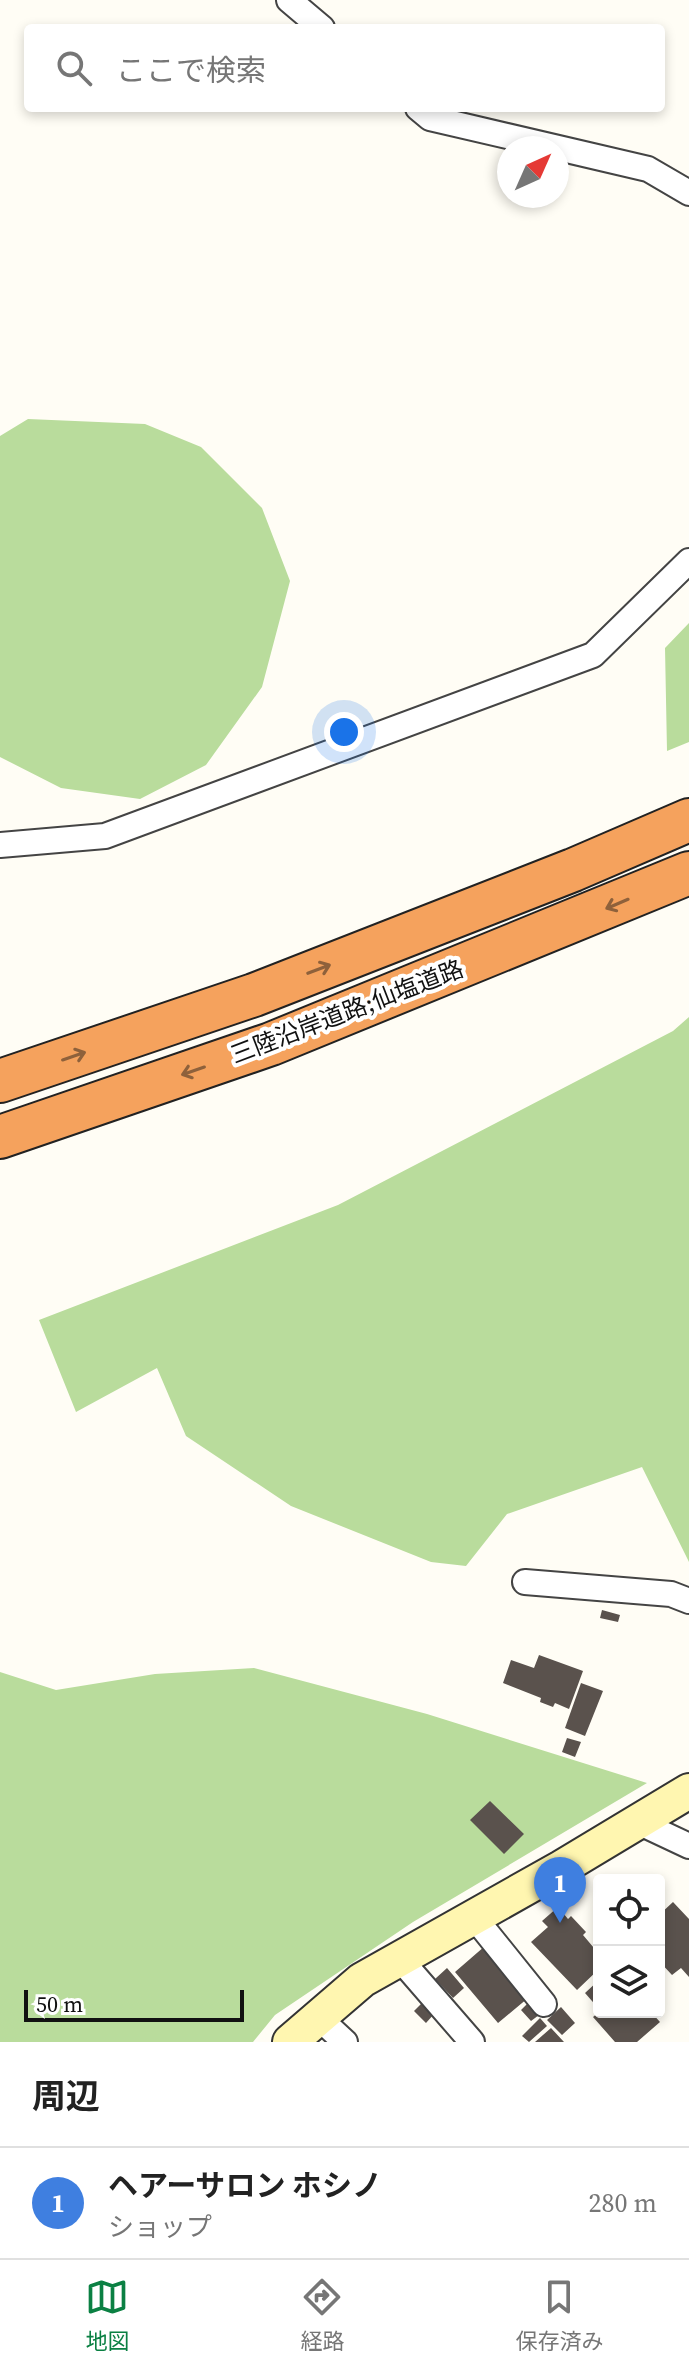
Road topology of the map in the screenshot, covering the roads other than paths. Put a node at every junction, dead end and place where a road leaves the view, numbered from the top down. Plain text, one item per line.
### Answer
1 (289, 0) edge
2 (317, 24) edge
3 (423, 112) edge
4 (689, 193) edge
5 (689, 561) edge
6 (689, 820) edge
7 (0, 845) edge
8 (689, 873) edge
9 (0, 1081) edge
10 (0, 1137) edge
11 (525, 1582) dead end
12 (689, 1601) edge
13 (689, 1791) edge
14 (638, 1822) junction
15 (689, 1846) edge
16 (474, 1917) junction
17 (400, 1959) junction
18 (544, 2004) dead end
19 (318, 2017) junction
20 (290, 2042) edge
21 (345, 2042) edge
22 (472, 2042) edge

1 - 2 street
3 - 4 street
5 - 7 street
9 -> 6 highway, 三陸沿岸道路;仙塩道路
8 -> 10 highway, 三陸沿岸道路;仙塩道路
11 - 12 street
13 - 14 street
14 - 15 street
14 - 16 street
16 - 17 street
16 - 18 street
17 - 19 street
17 - 22 street
19 - 20 street
19 - 21 street

